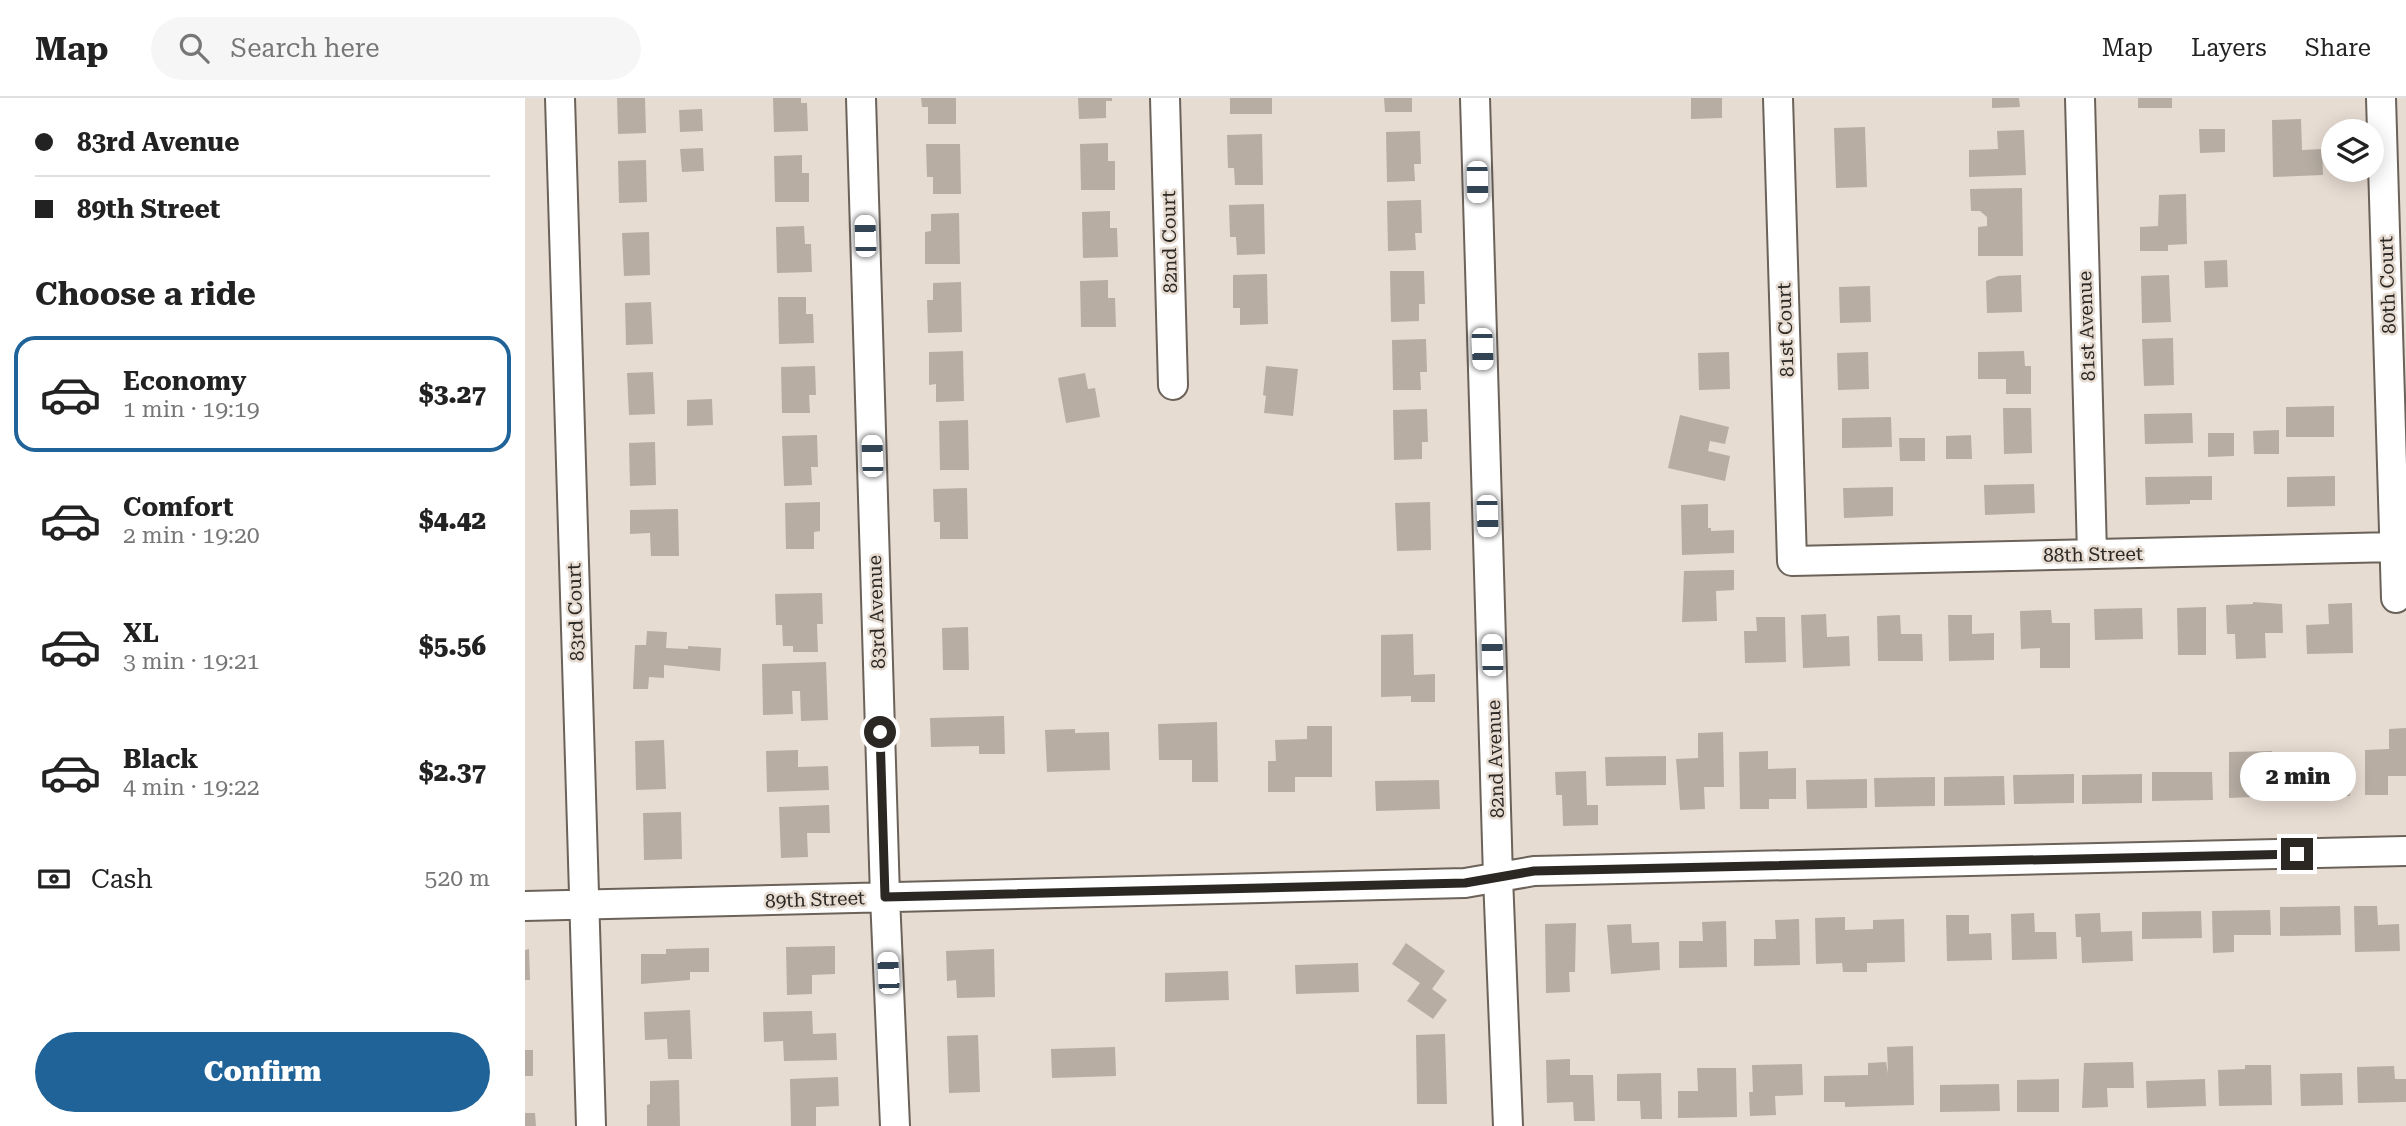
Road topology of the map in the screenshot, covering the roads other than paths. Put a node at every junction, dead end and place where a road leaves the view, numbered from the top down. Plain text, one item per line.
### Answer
1 (560, 98) edge
2 (861, 98) edge
3 (1165, 98) edge
4 (1475, 98) edge
5 (1778, 98) edge
6 (2080, 98) edge
7 (2381, 98) edge
8 (1173, 385) dead end
9 (2395, 547) junction
10 (2092, 554) junction
11 (1792, 561) joint
12 (2396, 598) dead end
13 (2406, 851) edge
14 (1498, 877) junction
15 (885, 897) junction
16 (584, 905) junction
17 (525, 906) edge
18 (591, 1126) edge
19 (895, 1126) edge
20 (1508, 1126) edge

1 - 16 street, 83rd Court
2 - 15 street, 83rd Avenue
3 - 8 street, 82nd Court
4 - 14 street, 82nd Avenue
5 - 11 street, 81st Court
6 - 10 street, 81st Avenue
7 - 9 street, 80th Court
9 - 10 street, 88th Street
9 - 12 street, 80th Court
10 - 11 street, 88th Street
13 - 14 street, 89th Street
14 - 15 street, 89th Street
14 - 20 street, 82nd Avenue
15 - 16 street, 89th Street
15 - 19 street, 83rd Avenue
16 - 17 street, 89th Street
16 - 18 street, 83rd Court

